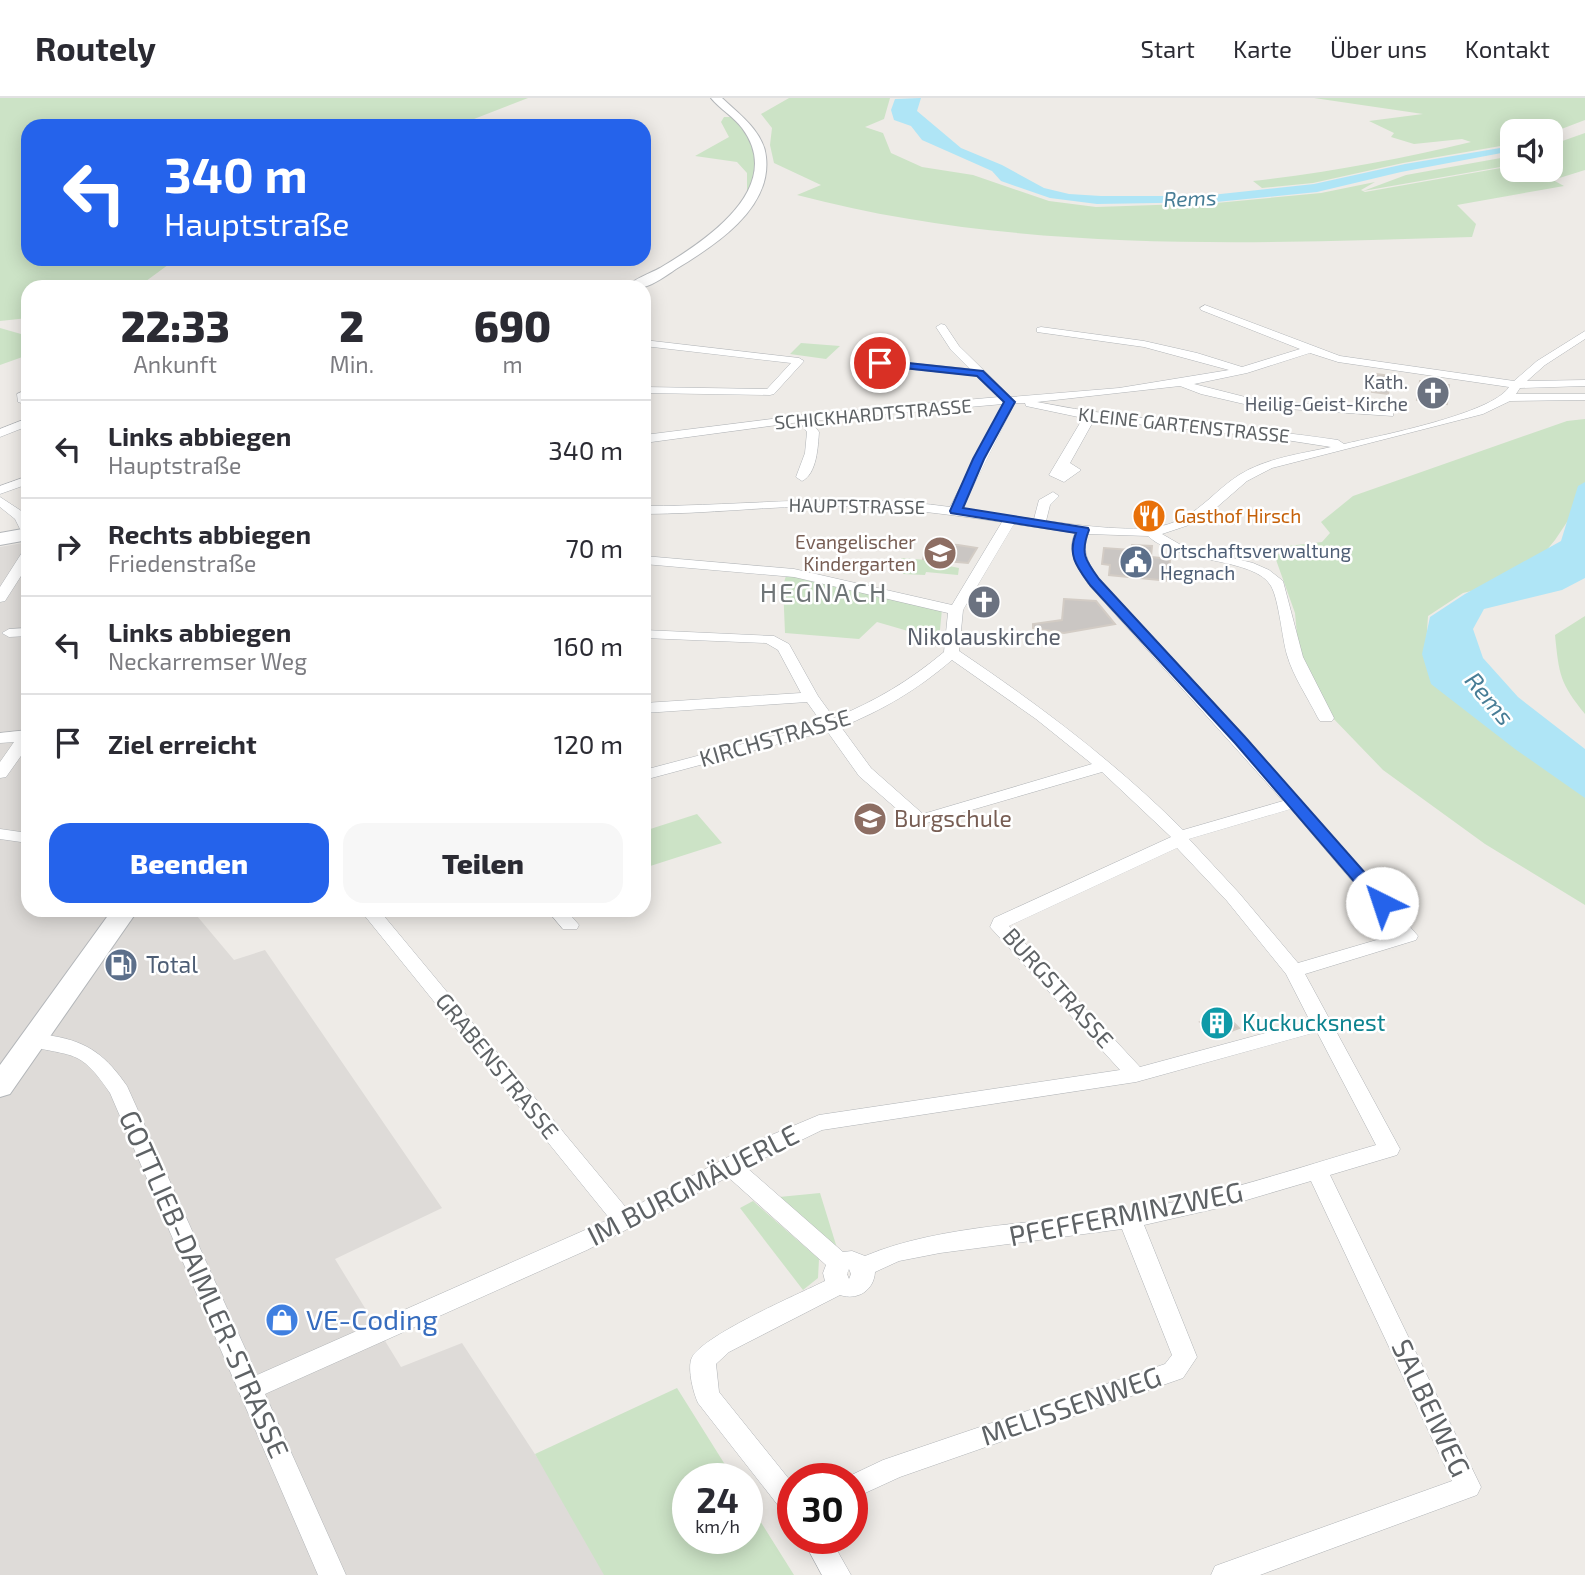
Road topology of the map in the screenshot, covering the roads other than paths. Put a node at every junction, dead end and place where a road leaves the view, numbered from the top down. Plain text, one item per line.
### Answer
1 (716, 98) edge
2 (646, 280) edge
3 (1205, 308) dead end
4 (941, 327) dead end
5 (1041, 330) dead end
6 (1585, 334) edge
7 (651, 344) edge
8 (1308, 350) junction
9 (880, 363) dead end
10 (1243, 371) junction
11 (979, 373) junction
12 (1182, 383) junction
13 (1585, 383) edge
14 (1516, 385) junction
15 (651, 390) edge
16 (1585, 397) edge
17 (1508, 398) junction
18 (1023, 400) junction
19 (1010, 402) junction
20 (1389, 414) dead end
21 (1090, 416) junction
22 (804, 420) junction
23 (21, 425) edge
24 (0, 433) edge
25 (651, 438) edge
26 (1345, 445) junction
27 (1063, 464) dead end
28 (802, 477) dead end
29 (21, 482) edge
30 (0, 490) edge
31 (1053, 496) dead end
32 (0, 501) edge
33 (651, 510) edge
34 (956, 511) junction
35 (21, 517) edge
36 (1010, 520) junction
37 (1039, 524) junction
38 (1083, 530) junction
39 (1152, 532) junction
40 (21, 534) edge
41 (0, 539) edge
42 (651, 561) edge
43 (21, 565) edge
44 (0, 598) edge
45 (956, 610) junction
46 (21, 632) edge
47 (9, 633) dead end
48 (651, 634) edge
49 (951, 653) junction
50 (811, 697) junction
51 (651, 708) edge
52 (1326, 718) dead end
53 (832, 725) junction
54 (21, 736) edge
55 (0, 738) edge
56 (21, 744) edge
57 (1103, 766) junction
58 (0, 773) edge
59 (651, 773) edge
60 (1294, 803) junction
61 (0, 834) edge
62 (21, 837) edge
63 (1180, 838) junction
64 (120, 917) edge
65 (375, 917) edge
66 (563, 917) edge
67 (570, 925) dead end
68 (1294, 971) junction
69 (1323, 1024) junction
70 (33, 1040) junction
71 (1136, 1075) junction
72 (0, 1087) edge
73 (731, 1167) junction
74 (1318, 1172) junction
75 (1130, 1219) junction
76 (625, 1222) junction
77 (847, 1272) junction
78 (250, 1389) junction
79 (868, 1480) edge
80 (777, 1485) edge
81 (825, 1554) edge
82 (332, 1575) edge
83 (837, 1575) edge
84 (1225, 1575) edge

1 - 2 main road
3 - 8 street
4 - 11 street
5 - 10 street
6 - 14 street
7 - 15 street
8 - 10 street, SCHICKHARDTSTRASSE
8 - 14 street
9 - 11 street
10 - 12 street, SCHICKHARDTSTRASSE
11 - 19 street
12 - 18 street, SCHICKHARDTSTRASSE
12 - 20 street
13 - 14 street
14 - 17 street
16 - 17 street
17 - 26 street
18 - 19 street, SCHICKHARDTSTRASSE
18 - 21 street, KLEINE GARTENSTRASSE
19 - 22 street, SCHICKHARDTSTRASSE
19 - 34 street
21 - 26 street, KLEINE GARTENSTRASSE
21 - 27 street
22 - 25 street, SCHICKHARDTSTRASSE
22 - 28 street
23 - 24 street
26 - 39 street
29 - 30 street
31 - 37 street
32 - 35 street
33 - 34 street, HAUPTSTRASSE
34 - 36 street, HAUPTSTRASSE
36 - 37 street, HAUPTSTRASSE
36 - 45 street
37 - 38 street, HAUPTSTRASSE
38 - 39 street, HAUPTSTRASSE
38 - 60 street
39 - 52 street
40 - 41 main road
42 - 45 street
43 - 44 street
45 - 49 street
46 - 47 street
48 - 50 street
49 - 53 street, KIRCHSTRASSE
49 - 57 street
50 - 51 street
50 - 53 street
53 - 57 street
53 - 59 street, KIRCHSTRASSE
54 - 55 street
56 - 58 street
57 - 63 street
60 - 63 street, BURGSTRASSE
60 - 68 street
61 - 62 street
63 - 68 street
63 - 71 street, BURGSTRASSE
64 - 70 main road
65 - 76 street, GRABENSTRASSE
66 - 67 street
68 - 69 street
69 - 71 street, IM BURGMÄUERLE
69 - 74 street, PFEFFERMINZWEG
70 - 72 main road
70 - 78 street, GOTTLIEB-DAIMLER-STRASSE
71 - 73 street, IM BURGMÄUERLE
73 - 76 street, IM BURGMÄUERLE
73 - 77 street
74 - 75 street, PFEFFERMINZWEG
74 - 84 street, SALBEIWEG
75 - 77 street, PFEFFERMINZWEG
75 - 79 street, MELISSENWEG
76 - 78 street, IM BURGMÄUERLE
77 - 80 street, PFEFFERMINZWEG
78 - 82 street, GOTTLIEB-DAIMLER-STRASSE
81 - 83 street

